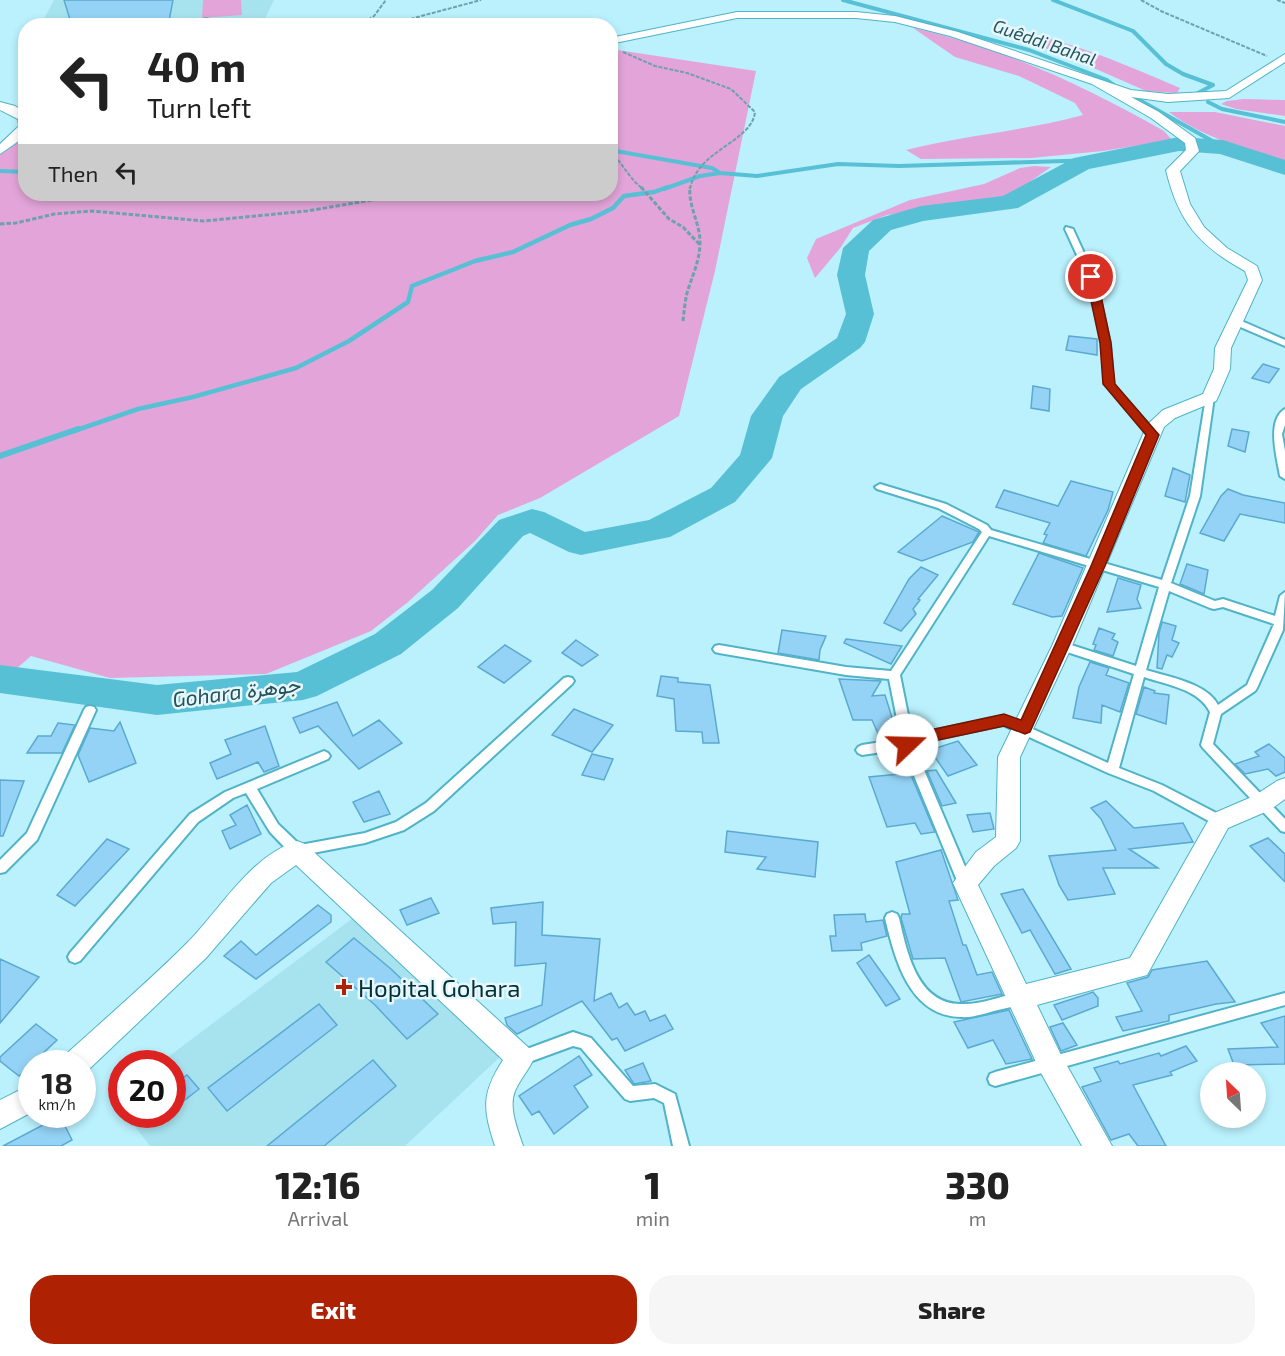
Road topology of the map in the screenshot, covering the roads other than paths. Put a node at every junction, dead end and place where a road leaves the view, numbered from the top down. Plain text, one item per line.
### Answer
1 (618, 39) edge
2 (1282, 58) edge
3 (1097, 83) junction
4 (0, 106) edge
5 (18, 114) edge
6 (18, 135) edge
7 (0, 150) edge
8 (1069, 229) dead end
9 (1234, 321) junction
10 (1285, 344) edge
11 (1210, 397) junction
12 (1285, 412) edge
13 (1153, 435) junction
14 (1285, 476) edge
15 (880, 487) dead end
16 (987, 532) junction
17 (1098, 566) junction
18 (1165, 585) junction
19 (1285, 596) edge
20 (1280, 622) junction
21 (1062, 646) junction
22 (719, 649) dead end
23 (1141, 672) junction
24 (894, 675) junction
25 (568, 681) dead end
26 (90, 710) dead end
27 (1216, 712) junction
28 (1025, 728) junction
29 (907, 741) junction
30 (862, 750) dead end
31 (324, 756) dead end
32 (1112, 770) junction
33 (249, 787) junction
34 (1285, 787) edge
35 (1262, 803) junction
36 (1220, 821) junction
37 (1285, 827) edge
38 (297, 851) junction
39 (0, 868) edge
40 (965, 883) junction
41 (892, 918) dead end
42 (75, 957) dead end
43 (1020, 998) junction
44 (1285, 999) edge
45 (90, 1050) edge
46 (520, 1058) junction
47 (1051, 1064) junction
48 (995, 1079) dead end
49 (18, 1105) edge
50 (0, 1115) edge
51 (509, 1146) edge
52 (681, 1146) edge
53 (1098, 1146) edge

1 - 3 street
2 - 3 street
3 - 9 street
4 - 5 street
6 - 7 street
8 - 13 lane
9 - 10 lane
9 - 11 street
11 - 13 street
11 - 18 lane
12 - 14 lane
13 - 17 street
15 - 16 lane
16 - 17 lane
16 - 24 lane
17 - 18 lane
17 - 21 street
18 - 20 lane
18 - 23 lane
19 - 20 lane
20 - 27 lane
21 - 23 lane
21 - 28 street
22 - 24 lane
23 - 27 lane
23 - 32 lane
24 - 29 lane
25 - 38 lane
26 - 39 lane
27 - 35 lane
28 - 29 lane
28 - 32 lane
28 - 40 street
29 - 30 lane
29 - 40 lane
31 - 33 lane
32 - 36 lane
33 - 38 lane
33 - 42 lane
34 - 35 street
35 - 36 street
35 - 37 lane
36 - 43 street
38 - 45 street
38 - 46 street
40 - 43 street
41 - 43 lane
43 - 47 street
44 - 47 lane
46 - 51 street
46 - 52 lane
47 - 48 lane
47 - 53 street
49 - 50 street

